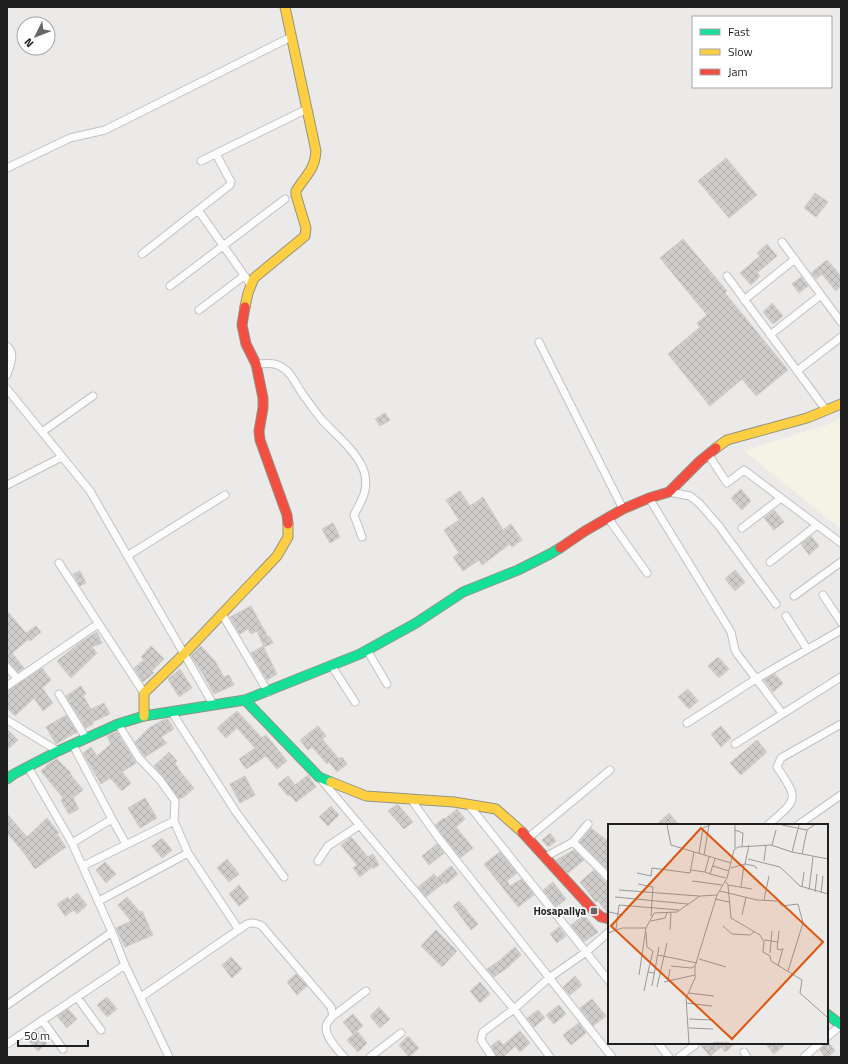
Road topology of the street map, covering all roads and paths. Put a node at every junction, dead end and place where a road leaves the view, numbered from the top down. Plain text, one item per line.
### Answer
1 (285, 7) edge
2 (291, 37) junction
3 (307, 109) junction
4 (216, 154) junction
5 (201, 161) dead end
6 (7, 168) edge
7 (285, 198) dead end
8 (198, 210) junction
9 (782, 242) dead end
10 (224, 245) junction
11 (142, 254) dead end
12 (795, 259) junction
13 (244, 276) junction
14 (727, 276) dead end
15 (251, 285) junction
16 (170, 286) dead end
17 (821, 295) junction
18 (744, 300) junction
19 (199, 310) dead end
20 (841, 322) edge
21 (770, 335) junction
22 (841, 338) edge
23 (539, 342) dead end
24 (7, 346) edge
25 (256, 364) junction
26 (797, 371) junction
27 (7, 375) edge
28 (7, 389) edge
29 (93, 396) dead end
30 (841, 404) edge
31 (826, 410) junction
32 (42, 432) junction
33 (708, 454) junction
34 (62, 457) junction
35 (7, 485) edge
36 (669, 492) junction
37 (224, 495) dead end
38 (649, 498) junction
39 (781, 498) junction
40 (623, 509) junction
41 (608, 518) junction
42 (817, 525) junction
43 (742, 528) dead end
44 (362, 537) dead end
45 (841, 543) edge
46 (128, 556) junction
47 (770, 562) dead end
48 (841, 562) edge
49 (59, 563) dead end
50 (647, 573) dead end
51 (823, 595) dead end
52 (794, 596) dead end
53 (776, 604) dead end
54 (222, 614) junction
55 (786, 616) dead end
56 (841, 622) edge
57 (98, 624) junction
58 (841, 630) edge
59 (807, 649) junction
60 (367, 650) junction
61 (184, 654) junction
62 (332, 665) junction
63 (7, 667) edge
64 (841, 677) edge
65 (17, 678) junction
66 (756, 679) junction
67 (387, 684) dead end
68 (7, 686) edge
69 (268, 692) junction
70 (144, 693) junction
71 (59, 694) dead end
72 (244, 700) junction
73 (355, 702) dead end
74 (213, 704) junction
75 (171, 711) junction
76 (782, 713) junction
77 (144, 716) junction
78 (7, 720) edge
79 (687, 723) dead end
80 (118, 724) junction
81 (841, 724) edge
82 (86, 738) junction
83 (735, 744) dead end
84 (73, 745) junction
85 (58, 751) junction
86 (28, 767) junction
87 (610, 770) dead end
88 (319, 777) junction
89 (7, 779) edge
90 (841, 795) edge
91 (411, 799) junction
92 (468, 804) junction
93 (112, 819) junction
94 (174, 821) junction
95 (588, 824) dead end
96 (769, 824) edge
97 (799, 824) edge
98 (360, 825) junction
99 (528, 838) junction
100 (573, 842) junction
101 (72, 843) junction
102 (126, 844) junction
103 (188, 853) junction
104 (545, 857) junction
105 (318, 861) dead end
106 (83, 866) junction
107 (284, 877) dead end
108 (608, 877) edge
109 (99, 901) junction
110 (608, 919) edge
111 (239, 930) junction
112 (112, 932) junction
113 (608, 933) edge
114 (586, 952) junction
115 (125, 965) junction
116 (549, 978) junction
117 (608, 980) edge
118 (366, 991) dead end
119 (77, 997) junction
120 (141, 997) junction
121 (7, 1005) edge
122 (514, 1009) junction
123 (828, 1015) edge
124 (333, 1016) junction
125 (42, 1020) junction
126 (841, 1025) edge
127 (101, 1030) dead end
128 (401, 1033) dead end
129 (828, 1036) edge
130 (7, 1044) edge
131 (659, 1044) edge
132 (819, 1044) edge
133 (695, 1045) dead end
134 (63, 1049) dead end
135 (169, 1057) edge
136 (344, 1057) edge
137 (370, 1057) edge
138 (492, 1057) edge
139 (550, 1057) edge
140 (612, 1057) edge
141 (669, 1057) edge
142 (679, 1057) edge
143 (804, 1057) edge

1 - 2 street
2 - 3 street
2 - 6 street
3 - 4 street
3 - 15 street
4 - 5 street
4 - 8 street
7 - 10 street
8 - 10 street
8 - 11 street
9 - 12 street
10 - 13 street
10 - 16 street
12 - 17 street
12 - 18 street
13 - 15 street
13 - 19 street
14 - 18 street
15 - 25 street
17 - 20 street
17 - 21 street
18 - 21 street
21 - 26 street
22 - 26 street
23 - 40 street
24 - 27 street
25 - 44 street
25 - 54 street
26 - 31 street
28 - 32 street
29 - 32 street
30 - 31 street
31 - 33 street
32 - 34 street
33 - 36 street
33 - 39 street
34 - 35 street
34 - 46 street
36 - 38 street
36 - 53 street
37 - 46 street
38 - 40 street
38 - 66 street
39 - 42 street
39 - 43 street
40 - 41 street
41 - 50 street
41 - 60 street
42 - 45 street
42 - 47 street
46 - 61 street
48 - 52 street
49 - 57 street
51 - 56 street
54 - 61 street
54 - 69 street
55 - 59 street
57 - 65 street
57 - 70 street
58 - 59 street
59 - 66 street
60 - 62 street
60 - 67 street
61 - 70 street
61 - 74 street
62 - 69 street
62 - 73 street
63 - 65 street
64 - 76 street
65 - 68 street
66 - 76 street
66 - 79 street
69 - 72 street
70 - 77 street
71 - 82 street
72 - 74 street
72 - 88 street
74 - 75 street
75 - 77 street
75 - 107 street
76 - 83 street
77 - 80 street
78 - 85 street
80 - 82 street
80 - 94 street
81 - 96 street
82 - 84 street
84 - 85 street
84 - 93 street
85 - 86 street
86 - 89 street
86 - 101 street
87 - 99 street
88 - 91 street
88 - 98 street
90 - 97 street
91 - 92 street
91 - 116 street
92 - 99 street
92 - 114 street
93 - 101 street
93 - 102 street
94 - 102 street
94 - 103 street
95 - 100 street
98 - 105 street
98 - 122 street
99 - 104 street
100 - 104 street
100 - 108 street
101 - 106 street
102 - 106 street
103 - 109 street
103 - 111 street
104 - 110 street
106 - 109 street
109 - 112 street
111 - 120 street
111 - 124 street
112 - 115 street
112 - 121 street
113 - 114 street
114 - 116 street
114 - 117 street
115 - 119 street
115 - 120 street
116 - 122 street
116 - 140 street
118 - 124 street
119 - 125 street
119 - 127 street
120 - 135 street
122 - 138 street
122 - 139 street
123 - 126 street
124 - 136 street
125 - 130 street
125 - 134 street
126 - 129 street
128 - 137 street
131 - 141 street
132 - 143 street
133 - 142 street

